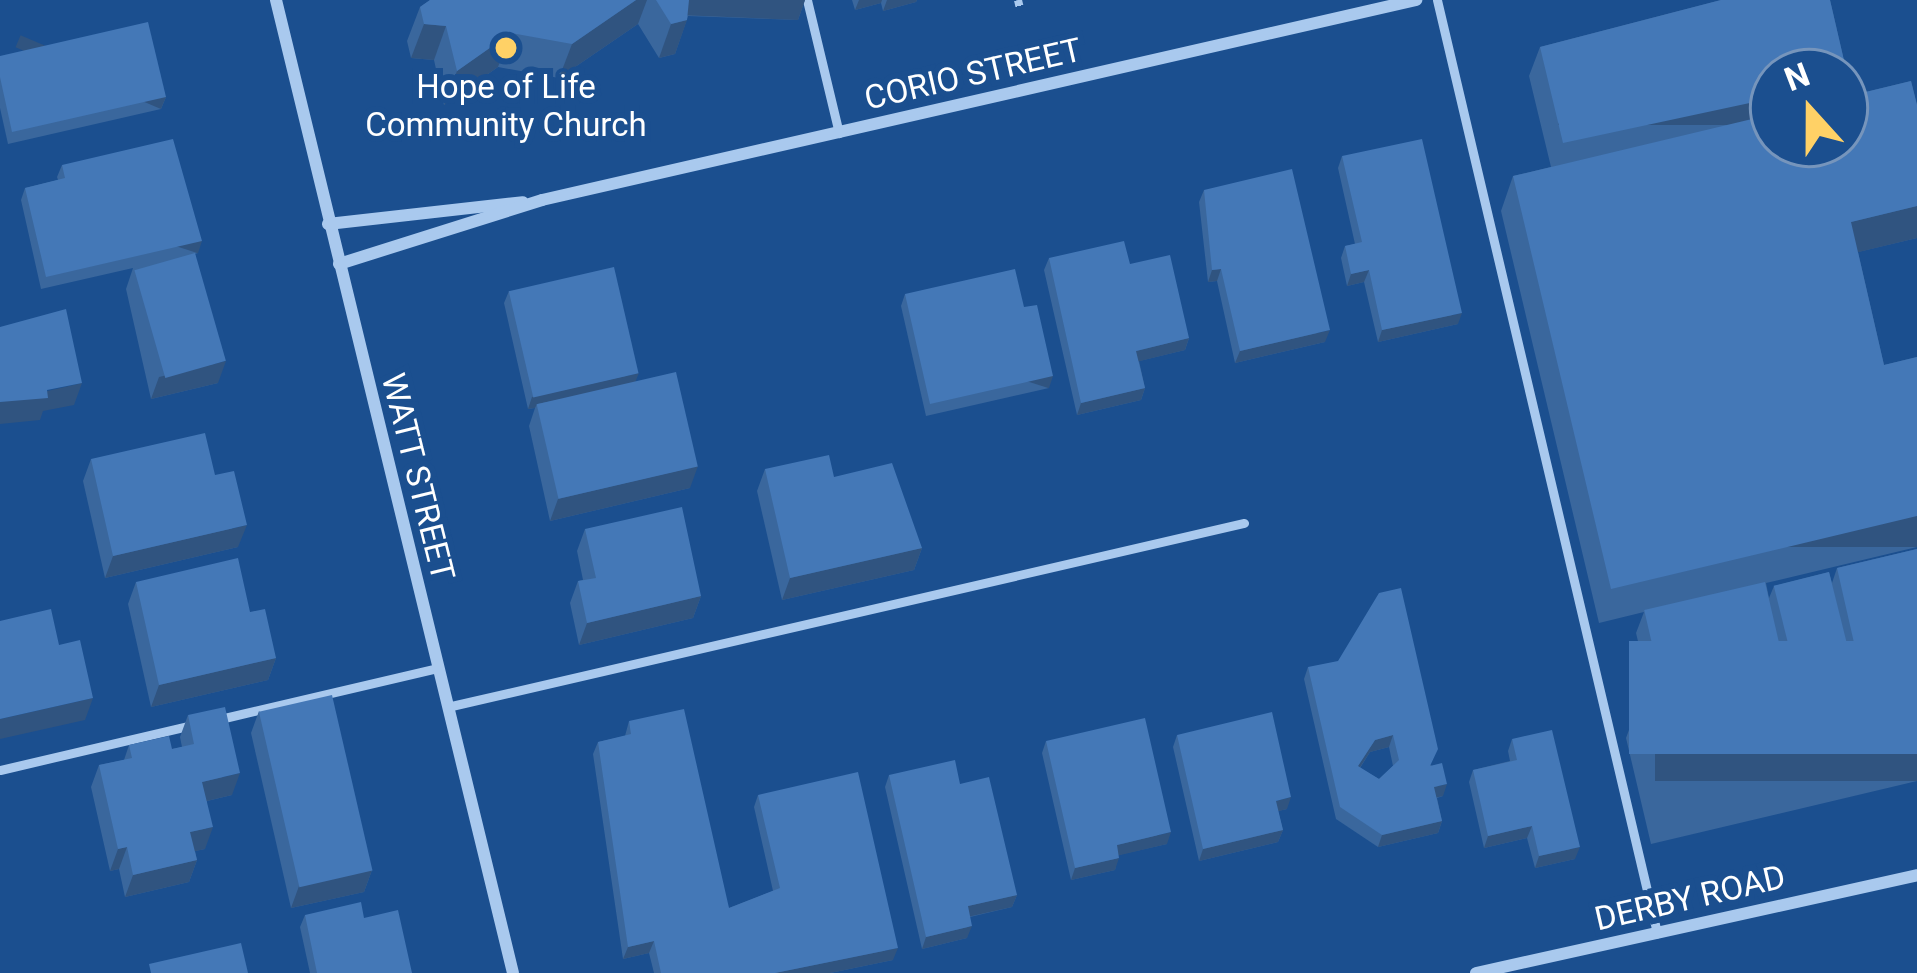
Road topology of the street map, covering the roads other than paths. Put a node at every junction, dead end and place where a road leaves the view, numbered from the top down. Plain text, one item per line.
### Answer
1 (276, 0) edge
2 (807, 0) edge
3 (1416, 0) edge
4 (1437, 0) edge
5 (838, 133) junction
6 (542, 200) junction
7 (328, 224) junction
8 (339, 264) junction
9 (1244, 523) dead end
10 (437, 668) junction
11 (447, 707) junction
12 (0, 770) edge
13 (1917, 875) edge
14 (1657, 933) junction
15 (511, 971) edge
16 (1476, 973) edge

1 - 7 street, WATT STREET
2 - 5 lane
3 - 5 street, CORIO STREET
4 - 14 lane
5 - 6 street, CORIO STREET
6 - 7 street, CORIO STREET
6 - 8 street, CORIO STREET
7 - 8 street, WATT STREET
8 - 10 street, WATT STREET
9 - 11 lane
10 - 11 street, WATT STREET
10 - 12 lane
11 - 15 street, WATT STREET
13 - 14 street, DERBY ROAD
14 - 16 street, DERBY ROAD

